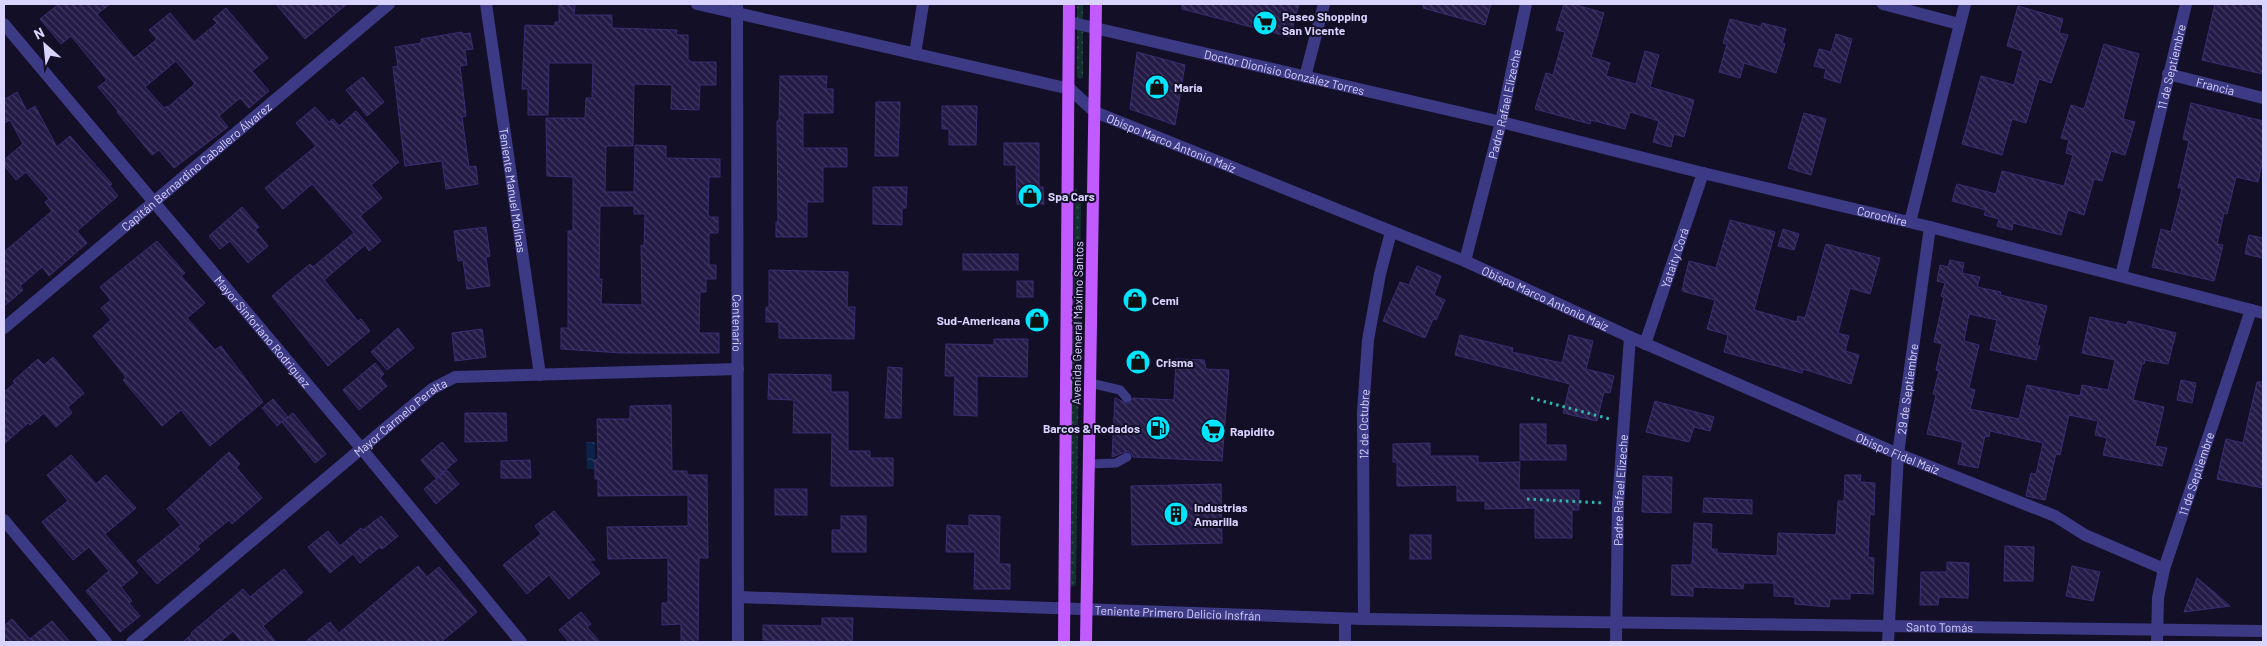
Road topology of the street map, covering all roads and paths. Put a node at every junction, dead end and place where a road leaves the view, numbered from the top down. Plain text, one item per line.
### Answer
1 (389, 4) edge
2 (486, 4) edge
3 (698, 4) edge
4 (923, 4) edge
5 (1069, 4) edge
6 (1096, 4) edge
7 (1324, 4) edge
8 (1526, 4) edge
9 (1883, 4) edge
10 (1965, 4) edge
11 (2186, 4) edge
12 (736, 8) edge
13 (1069, 22) junction
14 (4, 24) edge
15 (1960, 24) junction
16 (1096, 28) junction
17 (915, 54) junction
18 (2168, 74) junction
19 (1305, 77) junction
20 (1070, 89) junction
21 (2263, 98) edge
22 (1094, 112) junction
23 (1501, 122) junction
24 (1703, 173) junction
25 (153, 202) junction
26 (1910, 222) junction
27 (1930, 227) junction
28 (1391, 232) junction
29 (1465, 262) junction
30 (2121, 276) junction
31 (2257, 312) edge
32 (4, 328) edge
33 (1630, 337) junction
34 (1645, 344) junction
35 (738, 369) junction
36 (540, 375) junction
37 (1090, 383) junction
38 (1127, 398) dead end
39 (1531, 398) dead end
40 (1624, 422) junction
41 (361, 448) junction
42 (1898, 454) junction
43 (1127, 457) dead end
44 (1089, 464) junction
45 (1527, 499) dead end
46 (1618, 504) junction
47 (4, 520) edge
48 (2164, 569) junction
49 (738, 597) junction
50 (1064, 608) junction
51 (1086, 609) junction
52 (1345, 619) junction
53 (1364, 619) junction
54 (1616, 621) junction
55 (1888, 626) junction
56 (2157, 628) junction
57 (2263, 631) edge
58 (106, 642) edge
59 (132, 642) edge
60 (521, 642) edge
61 (738, 642) edge
62 (1064, 642) edge
63 (1086, 642) edge
64 (1345, 642) edge
65 (1616, 642) edge
66 (1888, 642) edge
67 (2157, 642) edge

1 - 25 street, Capitán Bernardino Caballero Álvarez
2 - 36 street, Teniente Manuel Molinas
3 - 12 street
4 - 17 street
5 - 13 main road, Avenida General Máximo Santos
6 - 16 main road, Avenida General Máximo Santos
7 - 19 street
8 - 23 street, Padre Rafael Elizeche
9 - 15 street
10 - 15 street
11 - 18 street, 11 de Septiembre
12 - 17 street
12 - 35 street, Centenario
13 - 16 street, Doctor Dionisio González Torres
13 - 20 main road, Avenida General Máximo Santos
14 - 25 street, Mayor Sinforiano Rodriguez
15 - 26 street
16 - 19 street, Doctor Dionisio González Torres
16 - 22 main road, Avenida General Máximo Santos
17 - 20 street
18 - 21 street, Francia
18 - 30 street, 11 de Septiembre
19 - 23 street, Doctor Dionisio González Torres
20 - 22 street, Obispo Marco Antonio Maíz
20 - 50 main road, Avenida General Máximo Santos
22 - 28 street, Obispo Marco Antonio Maíz
22 - 37 main road, Avenida General Máximo Santos
23 - 24 street, Corochire
23 - 29 street, Padre Rafael Elizeche
24 - 26 street, Corochire
24 - 34 street, Yataity Corá
25 - 32 street, Capitán Bernardino Caballero Álvarez
25 - 41 street, Mayor Sinforiano Rodriguez
26 - 27 street, Corochire
27 - 30 street, Corochire
27 - 42 street, 29 de Septiembre
28 - 29 street, Obispo Marco Antonio Maíz
28 - 53 street, 12 de Octubre
29 - 33 street, Obispo Marco Antonio Maíz
30 - 31 street, Corochire
31 - 48 street, 11 de Septiembre
33 - 34 street, Obispo Fidel Maíz
33 - 40 street, Padre Rafael Elizeche
34 - 42 street, Obispo Fidel Maíz
35 - 36 street, Mayor Carmelo Peralta
35 - 49 street, Centenario
36 - 41 street, Mayor Carmelo Peralta
37 - 38 lane
37 - 44 main road, Avenida General Máximo Santos
39 - 40 path
40 - 46 street, Padre Rafael Elizeche
41 - 59 street, Mayor Carmelo Peralta
41 - 60 street, Mayor Sinforiano Rodriguez
42 - 48 street, Obispo Fidel Maíz
42 - 55 street, 29 de Septiembre
43 - 44 lane
44 - 51 main road, Avenida General Máximo Santos
45 - 46 path
46 - 54 street, Padre Rafael Elizeche
47 - 58 street
48 - 56 street, 11 de Septiembre
49 - 50 street, Teniente Primero Delicio Insfrán
49 - 61 street, Centenario
50 - 51 street, Teniente Primero Delicio Insfrán
50 - 62 main road, Avenida General Máximo Santos
51 - 52 street, Teniente Primero Delicio Insfrán
51 - 63 main road, Avenida General Máximo Santos
52 - 53 street, Teniente Primero Delicio Insfrán
52 - 64 street
53 - 54 street, Teniente Primero Delicio Insfrán
54 - 55 street, Santo Tomás
54 - 65 street, Padre Rafael Elizeche
55 - 56 street, Santo Tomás
55 - 66 street, 29 de Septiembre
56 - 57 street, Santo Tomás
56 - 67 street, 11 de Septiembre

